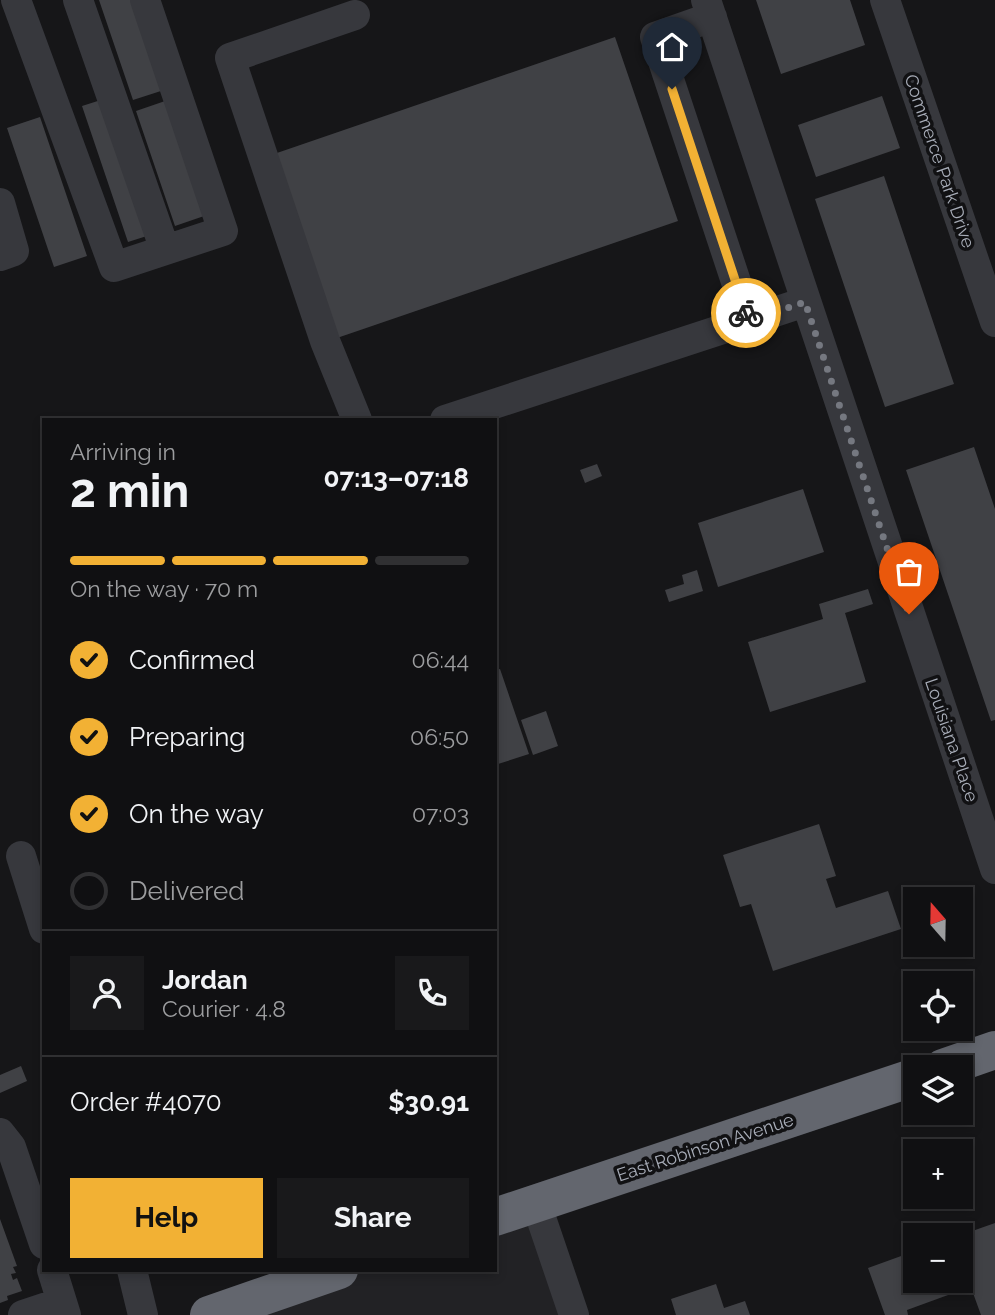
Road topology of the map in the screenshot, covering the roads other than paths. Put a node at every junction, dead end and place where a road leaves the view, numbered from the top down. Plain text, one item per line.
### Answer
1 (16, 0) edge
2 (78, 0) edge
3 (145, 0) edge
4 (885, 0) edge
5 (709, 9) edge
6 (355, 15) dead end
7 (0, 203) edge
8 (165, 250) junction
9 (0, 256) edge
10 (805, 302) junction
11 (749, 321) junction
12 (995, 321) edge
13 (356, 418) edge
14 (451, 418) edge
15 (21, 856) dead end
16 (995, 869) edge
17 (42, 923) edge
18 (995, 1050) edge
19 (973, 1058) edge
20 (903, 1081) edge
21 (0, 1133) edge
22 (0, 1173) edge
23 (29, 1198) junction
24 (536, 1203) junction
25 (497, 1216) edge
26 (42, 1238) edge
27 (53, 1272) edge
28 (132, 1272) edge
29 (335, 1272) edge
30 (254, 1308) edge
31 (64, 1309) edge
32 (23, 1315) edge
33 (143, 1315) edge
34 (209, 1315) edge
35 (574, 1315) edge

1 - 8 street
2 - 8 street
3 - 8 street
4 - 12 street, Commerce Park Drive
5 - 10 street, Louisiana Place
5 - 11 street
6 - 13 street
7 - 9 street
10 - 11 street
10 - 16 street, Louisiana Place
11 - 14 street
15 - 17 street
18 - 19 highway
20 - 24 highway, East Robinson Avenue
21 - 23 street
22 - 23 street
23 - 26 street
24 - 25 highway, East Robinson Avenue
24 - 35 street
27 - 31 street
28 - 33 street
29 - 30 highway
30 - 34 highway
31 - 32 street

